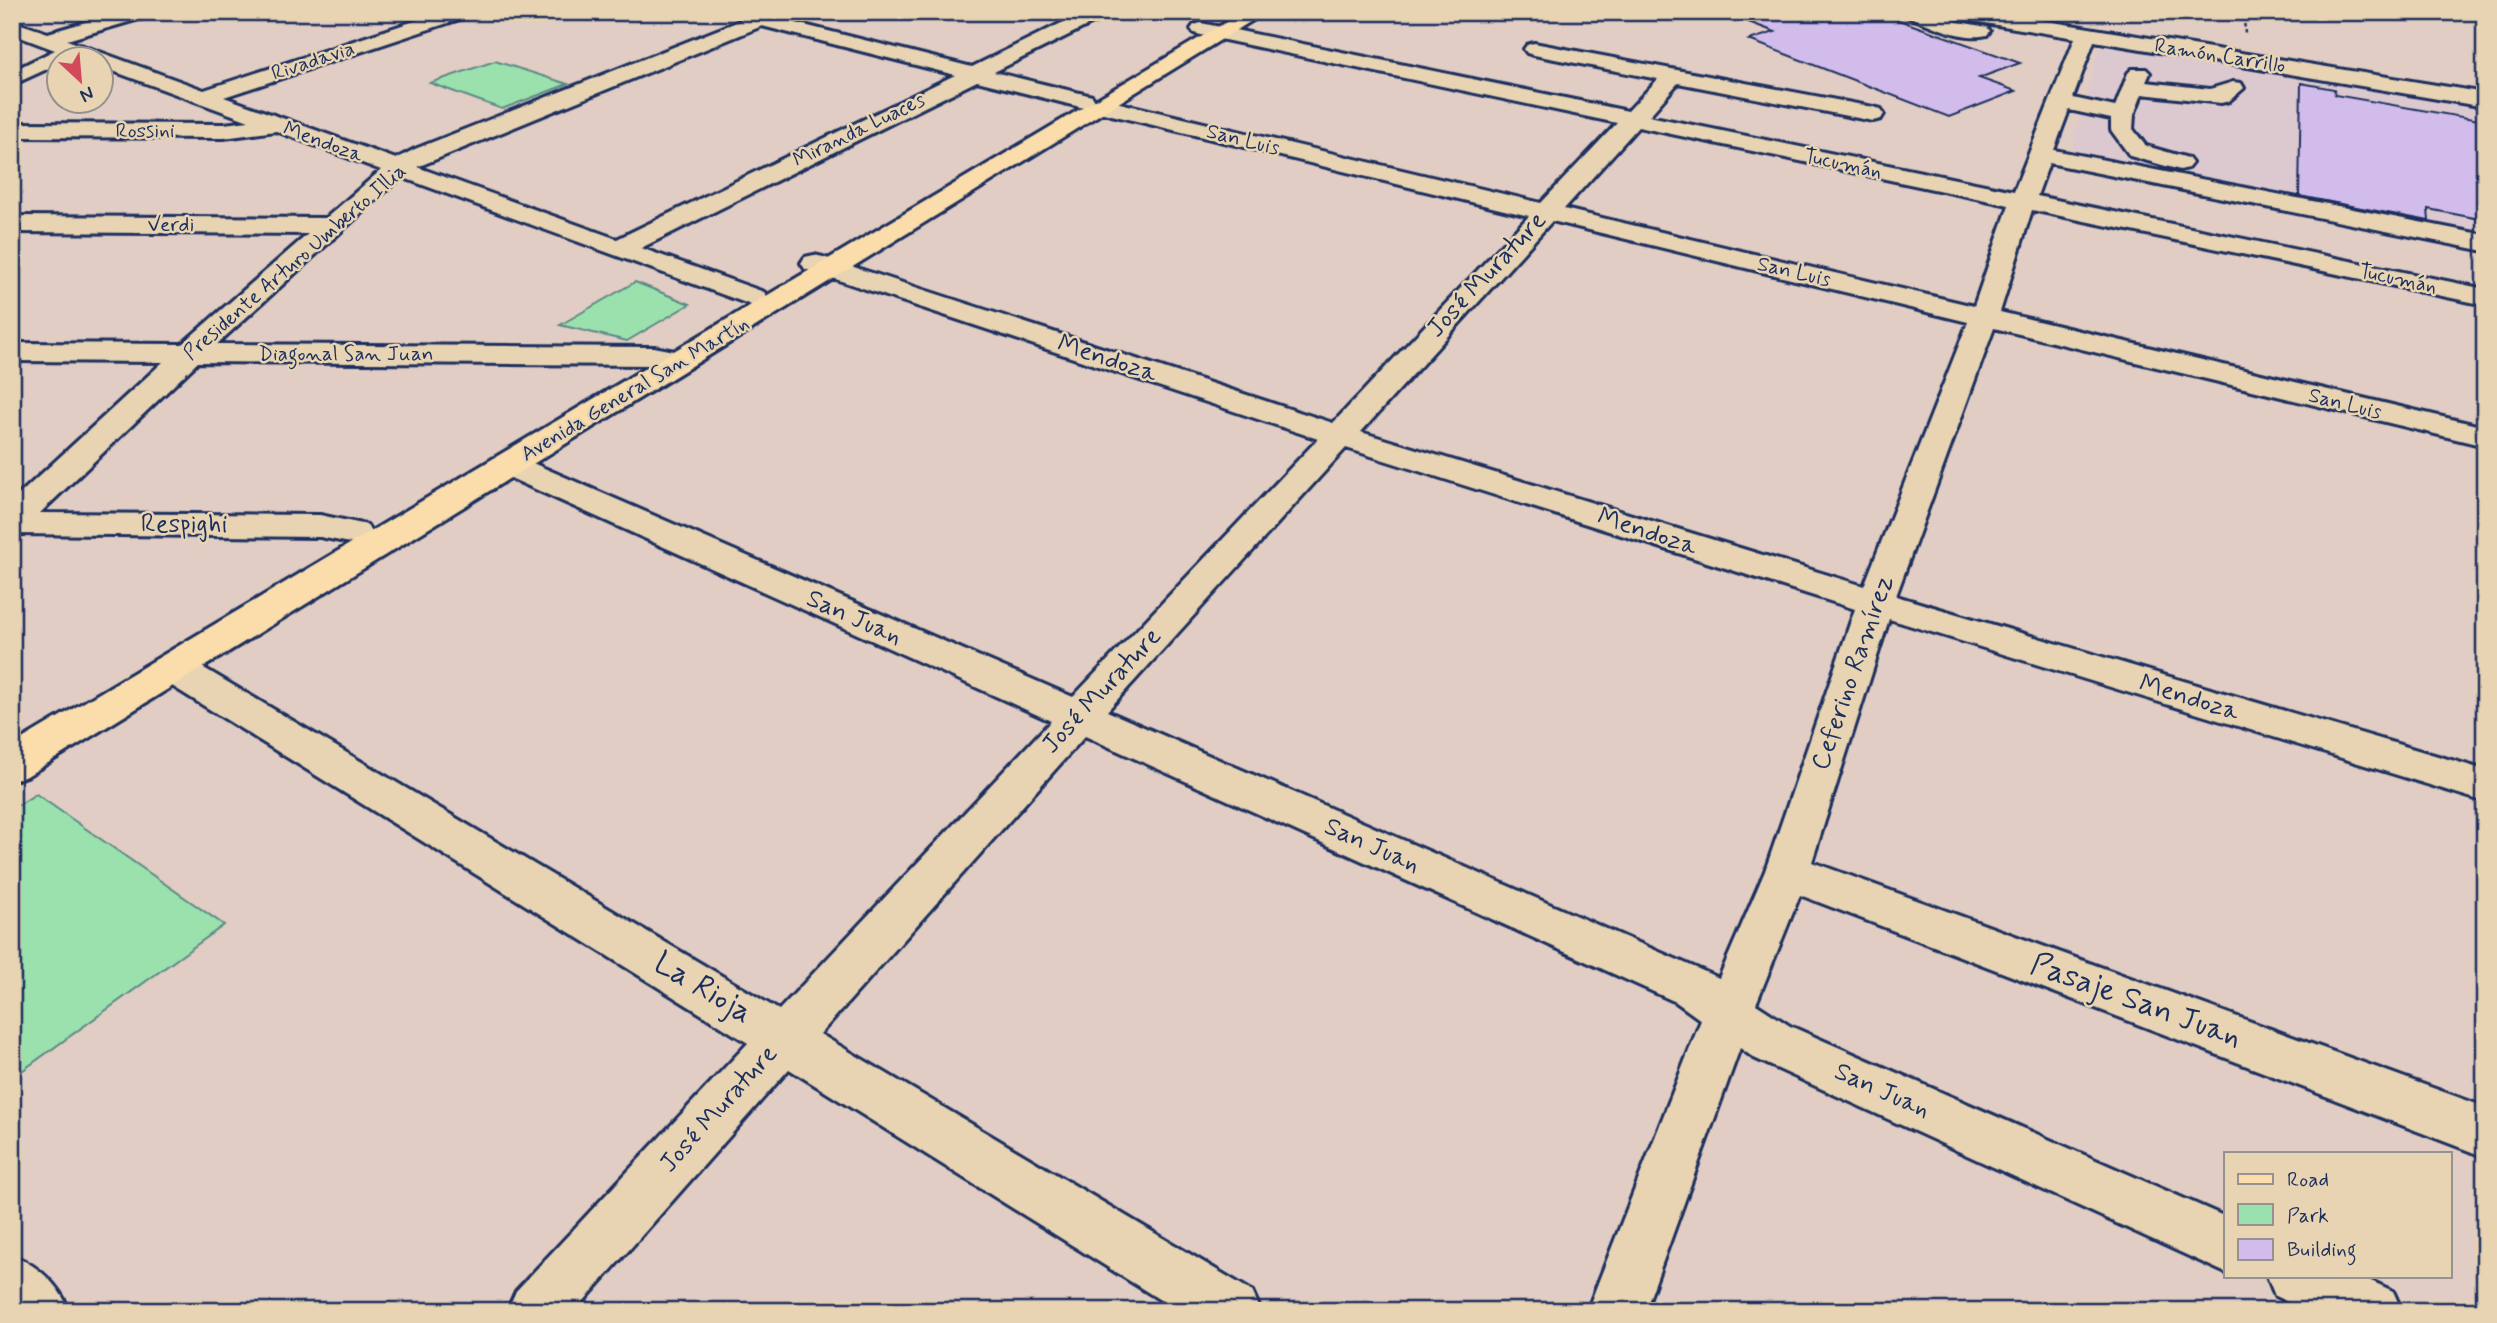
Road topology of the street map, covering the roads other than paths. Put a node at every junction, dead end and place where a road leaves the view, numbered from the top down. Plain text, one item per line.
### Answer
1 (142, 12) edge
2 (461, 12) edge
3 (730, 12) edge
4 (1100, 12) edge
5 (1257, 12) edge
6 (1914, 12) edge
7 (1955, 12) edge
8 (770, 16) edge
9 (1218, 25) edge
10 (12, 27) edge
11 (2087, 34) junction
12 (2029, 38) dead end
13 (47, 40) junction
14 (66, 46) edge
15 (1534, 49) dead end
16 (46, 61) edge
17 (116, 64) edge
18 (976, 73) junction
19 (1673, 76) junction
20 (12, 79) edge
21 (2232, 88) dead end
22 (203, 97) junction
23 (2485, 100) edge
24 (2060, 102) junction
25 (1094, 104) junction
26 (1873, 114) dead end
27 (2123, 115) junction
28 (1631, 119) junction
29 (276, 125) junction
30 (12, 130) edge
31 (2040, 154) junction
32 (396, 169) junction
33 (2022, 202) junction
34 (1545, 213) junction
35 (2485, 223) edge
36 (12, 224) edge
37 (330, 226) junction
38 (2485, 243) edge
39 (617, 249) junction
40 (823, 266) junction
41 (2485, 297) edge
42 (754, 298) junction
43 (1984, 317) junction
44 (12, 352) edge
45 (190, 353) junction
46 (667, 358) junction
47 (1340, 435) junction
48 (2485, 437) edge
49 (509, 465) junction
50 (12, 522) edge
51 (355, 533) junction
52 (1875, 604) junction
53 (173, 668) junction
54 (1078, 717) junction
55 (12, 738) edge
56 (12, 765) edge
57 (2485, 786) edge
58 (1787, 871) junction
59 (1729, 1011) junction
60 (784, 1037) junction
61 (2485, 1132) edge
62 (2224, 1244) edge
63 (2299, 1278) edge
64 (12, 1283) edge
65 (41, 1311) edge
66 (536, 1311) edge
67 (1232, 1311) edge
68 (1616, 1311) edge
69 (2373, 1311) edge

1 - 13 street
2 - 22 street, Rivadavia
3 - 8 street, San Luis
4 - 18 street, Miranda Luaces
5 - 9 main road, Avenida General San Martín
6 - 12 street
7 - 11 street, Ramón Carrillo
8 - 18 street, San Luis
8 - 32 street, Presidente Arturo Umberto Illia
9 - 25 main road, Avenida General San Martín
9 - 28 street, Tucumán
10 - 13 street, Mendoza
11 - 23 street, Ramón Carrillo
11 - 24 street, Ceferino Ramírez
13 - 14 street, Mendoza
15 - 19 street
16 - 20 street
17 - 22 street, Mendoza
18 - 25 street, San Luis
18 - 39 street, Miranda Luaces
19 - 26 street
19 - 28 street, José Murature
21 - 27 street
22 - 29 street, Mendoza
24 - 27 street
24 - 31 street, Ceferino Ramírez
25 - 34 street, San Luis
25 - 40 main road, Avenida General San Martín
27 - 35 street
28 - 33 street, Tucumán
28 - 34 street, José Murature
29 - 30 street, Rossini
29 - 32 street, Mendoza
31 - 33 street, Ceferino Ramírez
31 - 38 street
32 - 37 street, Presidente Arturo Umberto Illia
32 - 39 street, Mendoza
33 - 41 street, Tucumán
33 - 43 street, Ceferino Ramírez
34 - 43 street, San Luis
34 - 47 street, José Murature
36 - 37 street, Verdi
37 - 45 street, Presidente Arturo Umberto Illia
39 - 42 street, Mendoza
40 - 42 main road, Avenida General San Martín
40 - 46 main road, Avenida General San Martín
40 - 47 street, Mendoza
42 - 46 main road, Avenida General San Martín
43 - 48 street, San Luis
43 - 52 street, Ceferino Ramírez
44 - 45 street, Diagonal San Juan
45 - 46 street, Diagonal San Juan
45 - 50 street, Presidente Arturo Umberto Illia
46 - 49 main road, Avenida General San Martín
46 - 51 main road, Avenida General San Martín
47 - 52 street, Mendoza
47 - 54 street, José Murature
49 - 53 main road, Avenida General San Martín
49 - 54 street, San Juan
50 - 51 street, Respighi
51 - 55 main road, Avenida General San Martín
52 - 57 street, Mendoza
52 - 58 street, Ceferino Ramírez
53 - 56 main road, Avenida General San Martín
53 - 60 street, La Rioja
54 - 59 street, San Juan
54 - 60 street, José Murature
58 - 59 street, Ceferino Ramírez
58 - 61 street, Pasaje San Juan
59 - 62 street, San Juan
59 - 68 street, Ceferino Ramírez
60 - 66 street, José Murature
60 - 67 street, La Rioja
63 - 69 street
64 - 65 street

